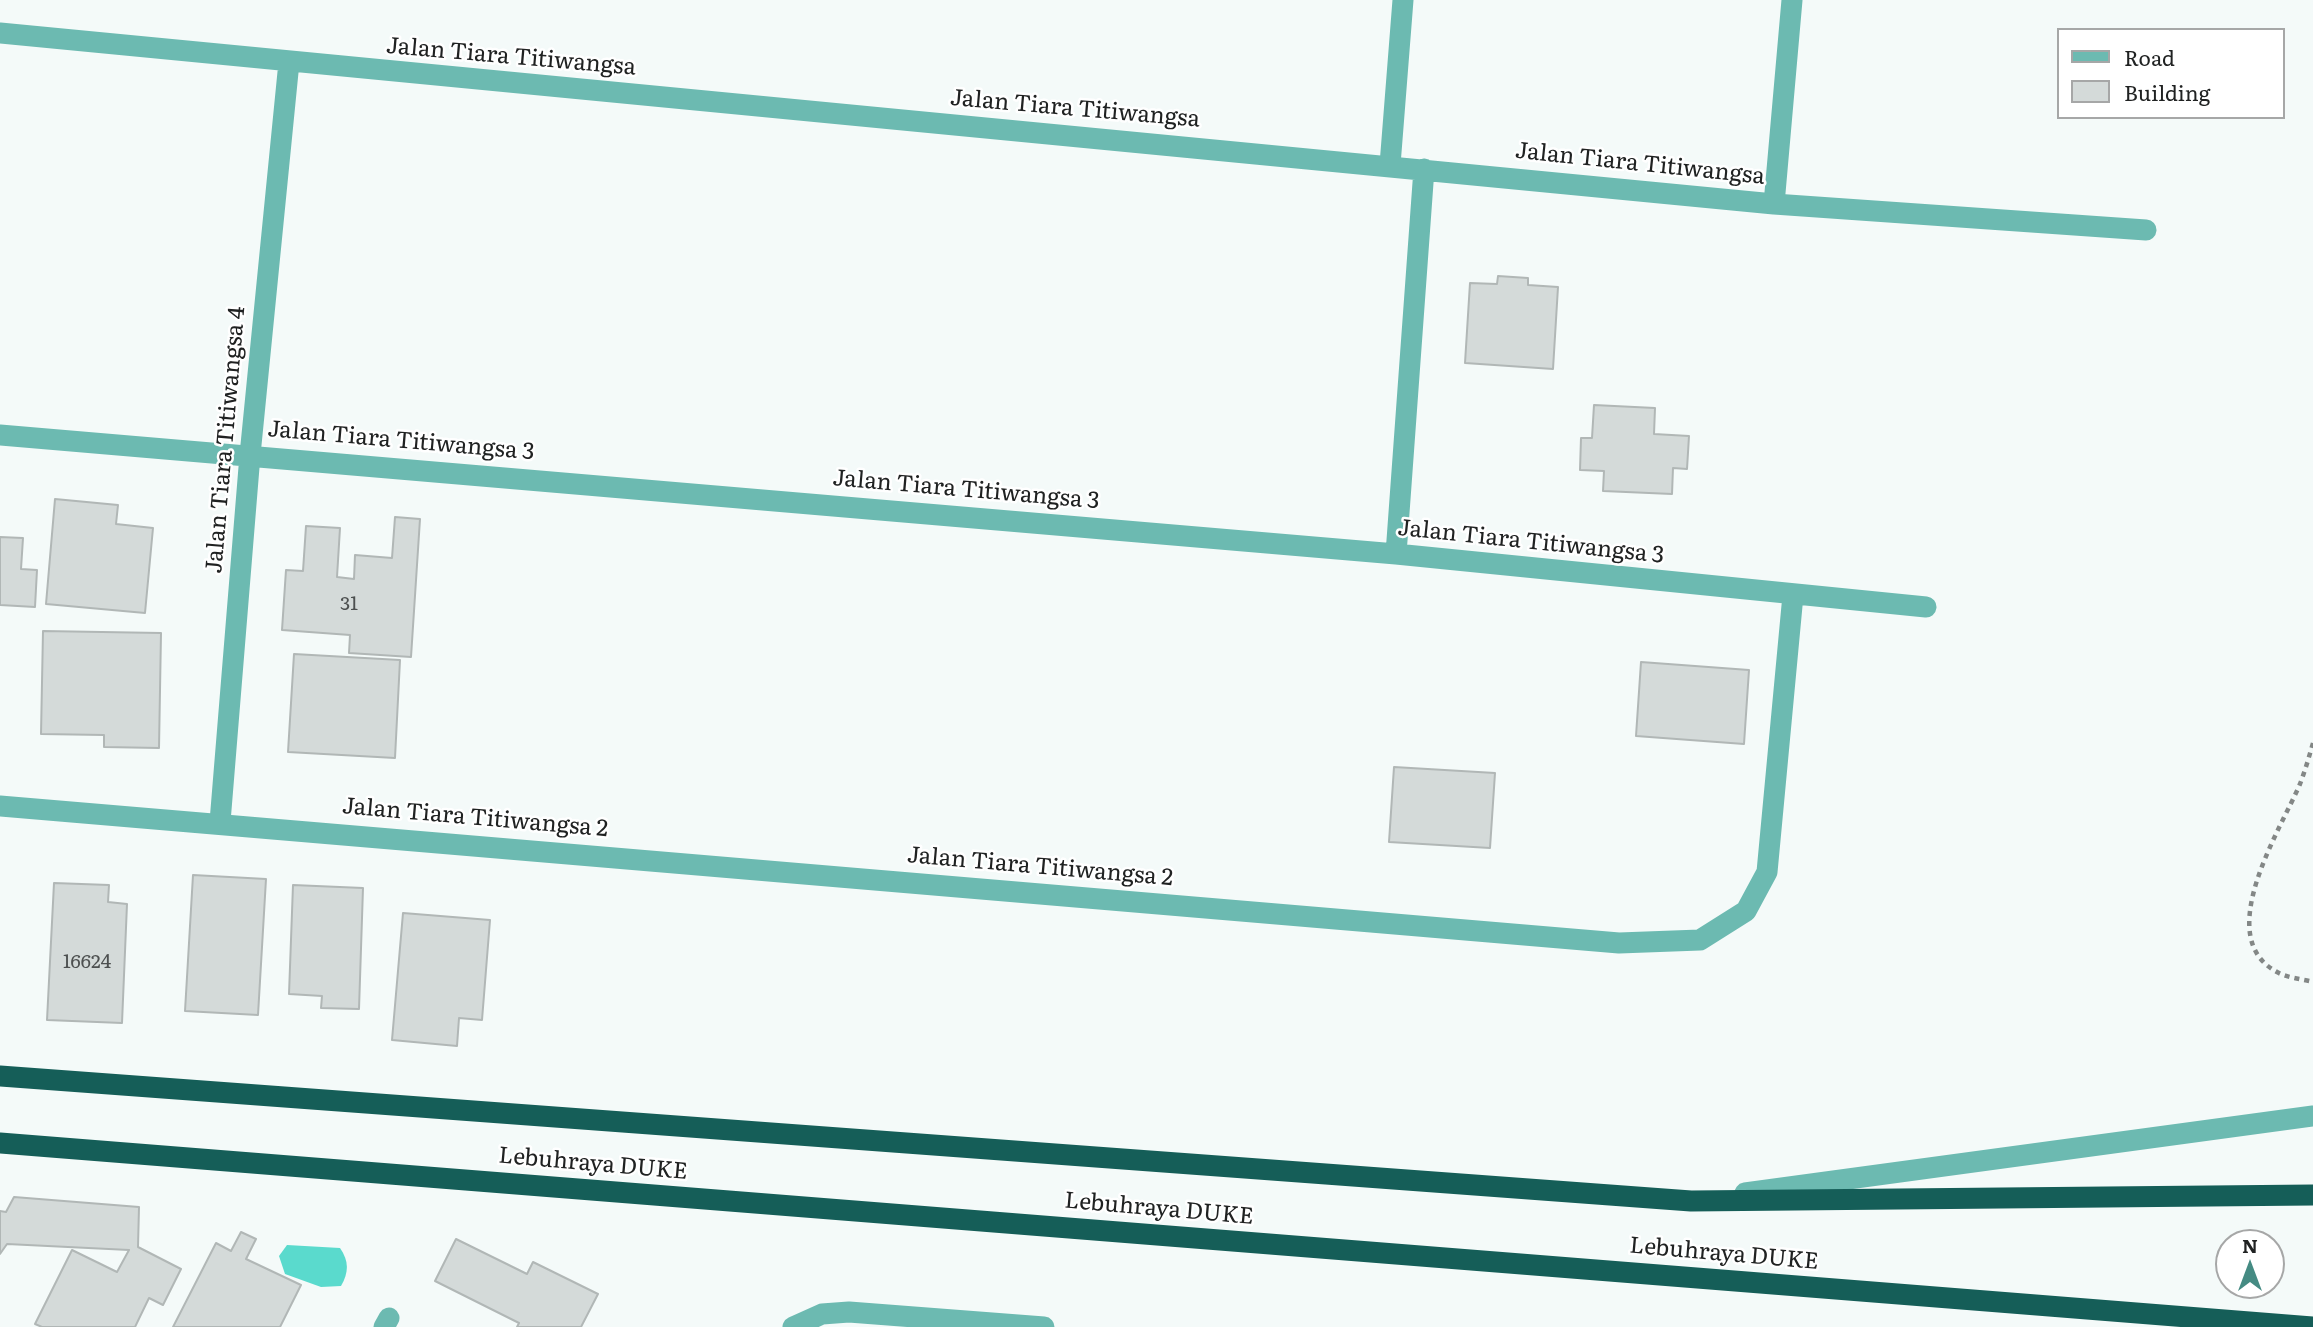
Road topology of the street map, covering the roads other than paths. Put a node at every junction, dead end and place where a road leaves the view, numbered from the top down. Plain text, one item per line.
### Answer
1 (1402, 0) edge
2 (1791, 0) edge
3 (0, 33) edge
4 (289, 62) junction
5 (1390, 165) junction
6 (1424, 169) junction
7 (1774, 204) junction
8 (2146, 230) dead end
9 (0, 435) edge
10 (250, 455) junction
11 (1396, 554) junction
12 (1793, 595) junction
13 (1926, 607) dead end
14 (0, 806) edge
15 (220, 822) junction
16 (0, 1076) edge
17 (2313, 1116) edge
18 (0, 1143) edge
19 (2313, 1195) edge
20 (1691, 1201) junction
21 (793, 1327) edge
22 (1044, 1327) edge
23 (2313, 1327) edge

1 - 5 street
2 - 7 street
3 - 4 street, Jalan Tiara Titiwangsa
4 - 5 street, Jalan Tiara Titiwangsa
4 - 10 street, Jalan Tiara Titiwangsa 4
5 - 6 street, Jalan Tiara Titiwangsa
6 - 7 street, Jalan Tiara Titiwangsa
6 - 11 street
7 - 8 street, Jalan Tiara Titiwangsa
9 - 10 street, Jalan Tiara Titiwangsa 3
10 - 11 street, Jalan Tiara Titiwangsa 3
10 - 15 street, Jalan Tiara Titiwangsa 4
11 - 12 street, Jalan Tiara Titiwangsa 3
12 - 13 street, Jalan Tiara Titiwangsa 3
12 - 15 street, Jalan Tiara Titiwangsa 2
14 - 15 street, Jalan Tiara Titiwangsa 2
16 - 20 highway, Lebuhraya DUKE
17 - 20 street
18 - 23 highway, Lebuhraya DUKE
19 - 20 highway, Lebuhraya DUKE
21 - 22 street

